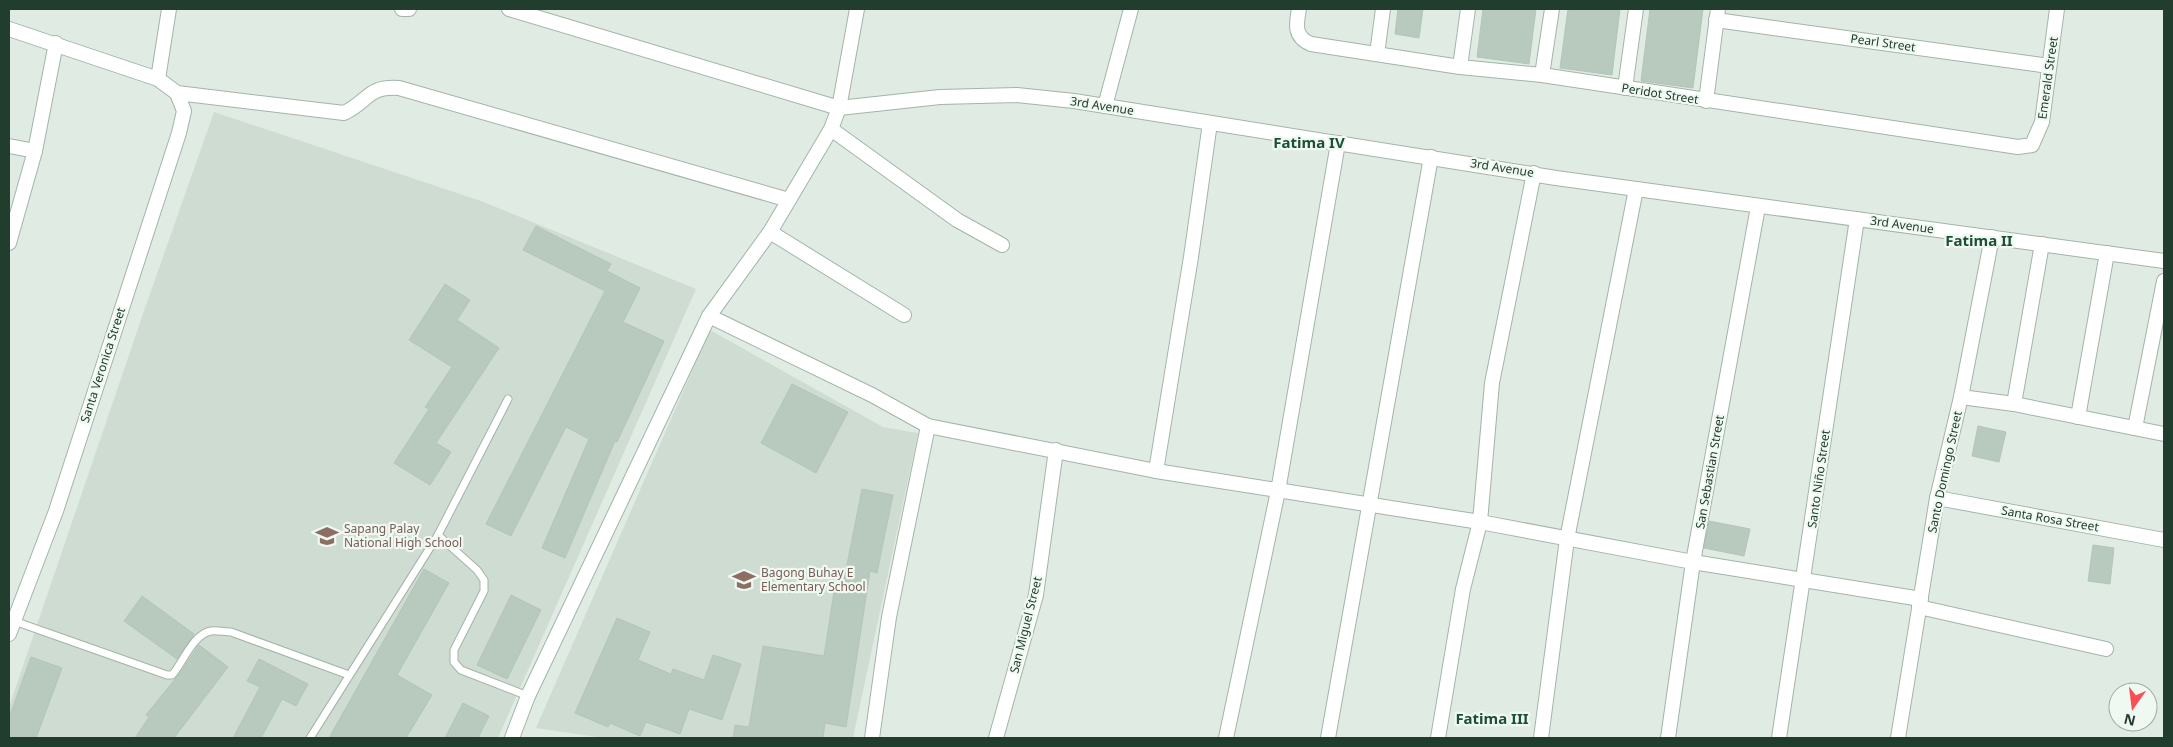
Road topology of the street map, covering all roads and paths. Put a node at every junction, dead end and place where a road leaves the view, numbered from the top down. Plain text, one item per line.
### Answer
1 (169, 9) edge
2 (402, 9) edge
3 (409, 9) edge
4 (509, 9) edge
5 (857, 9) edge
6 (1131, 9) edge
7 (1299, 9) edge
8 (1384, 9) edge
9 (1468, 9) edge
10 (1552, 9) edge
11 (1636, 9) edge
12 (2057, 9) edge
13 (1717, 14) edge
14 (9, 28) edge
15 (56, 43) junction
16 (1377, 54) junction
17 (2049, 66) junction
18 (1460, 67) junction
19 (1542, 75) junction
20 (158, 79) junction
21 (1625, 88) junction
22 (177, 93) junction
23 (1706, 101) junction
24 (1105, 106) junction
25 (839, 108) junction
26 (1210, 123) junction
27 (831, 129) junction
28 (1338, 143) junction
29 (9, 146) edge
30 (2032, 146) joint
31 (35, 150) junction
32 (1431, 157) junction
33 (1534, 173) junction
34 (1636, 189) junction
35 (789, 200) junction
36 (1758, 207) junction
37 (1857, 219) junction
38 (770, 232) junction
39 (1992, 237) junction
40 (9, 243) edge
41 (2042, 244) junction
42 (1002, 245) dead end
43 (2106, 253) junction
44 (2164, 260) edge
45 (2164, 281) edge
46 (904, 315) dead end
47 (709, 316) junction
48 (1961, 397) junction
49 (508, 399) dead end
50 (2014, 404) junction
51 (2078, 417) junction
52 (928, 426) junction
53 (2136, 428) junction
54 (2164, 434) edge
55 (1056, 450) junction
56 (1156, 470) junction
57 (1278, 492) junction
58 (1937, 498) junction
59 (1370, 505) junction
60 (1480, 522) junction
61 (438, 535) junction
62 (1567, 539) junction
63 (2164, 540) edge
64 (1693, 562) junction
65 (1804, 579) junction
66 (1920, 603) junction
67 (11, 628) edge
68 (2106, 649) dead end
69 (349, 675) junction
70 (528, 696) junction
71 (310, 738) edge
72 (512, 738) edge
73 (872, 738) edge
74 (996, 738) edge
75 (1226, 738) edge
76 (1328, 738) edge
77 (1438, 738) edge
78 (1541, 738) edge
79 (1668, 738) edge
80 (1779, 738) edge
81 (1898, 738) edge

1 - 20 street
2 - 3 street
4 - 25 street
5 - 25 street
6 - 24 street
7 - 16 street, Peridot Street
8 - 16 street
9 - 18 street
10 - 19 street
11 - 21 street
12 - 17 street, Emerald Street
13 - 17 street, Pearl Street
13 - 23 street
14 - 15 street
15 - 20 street
15 - 31 street
16 - 18 street, Peridot Street
17 - 30 street, Emerald Street
18 - 19 street, Peridot Street
19 - 21 street, Peridot Street
20 - 22 street
21 - 23 street, Peridot Street
22 - 35 street
22 - 67 street, Santa Veronica Street
23 - 30 street, Peridot Street
24 - 25 street, 3rd Avenue
24 - 26 street, 3rd Avenue
25 - 27 street
26 - 28 street, 3rd Avenue
26 - 56 street
27 - 35 street
27 - 42 street
28 - 32 street, 3rd Avenue
28 - 57 street
29 - 31 street
31 - 40 street
32 - 33 street, 3rd Avenue
32 - 59 street
33 - 34 street, 3rd Avenue
33 - 60 street
34 - 36 street, 3rd Avenue
34 - 62 street
35 - 38 street
36 - 37 street, 3rd Avenue
36 - 64 street, San Sebastian Street
37 - 39 street, 3rd Avenue
37 - 65 street, Santo Niño Street
38 - 46 street
38 - 47 street
39 - 41 street, 3rd Avenue
39 - 48 street, Santo Domingo Street
41 - 43 street, 3rd Avenue
41 - 50 street
43 - 44 street, 3rd Avenue
43 - 51 street
45 - 53 street
47 - 52 street
47 - 70 street
48 - 50 street
48 - 58 street, Santo Domingo Street
49 - 61 lane
50 - 51 street
51 - 53 street
52 - 55 street
52 - 73 street
53 - 54 street
55 - 56 street
55 - 74 street, San Miguel Street
56 - 57 street
57 - 59 street
57 - 75 street
58 - 63 street, Santa Rosa Street
58 - 66 street, Santo Domingo Street
59 - 60 street
59 - 76 street
60 - 62 street
60 - 77 street
61 - 69 lane
61 - 70 lane
62 - 64 street
62 - 78 street
64 - 65 street
64 - 79 street, San Sebastian Street
65 - 66 street
65 - 80 street, Santo Niño Street
66 - 68 street
66 - 81 street, Santo Domingo Street
67 - 69 lane
69 - 71 lane
70 - 72 street

